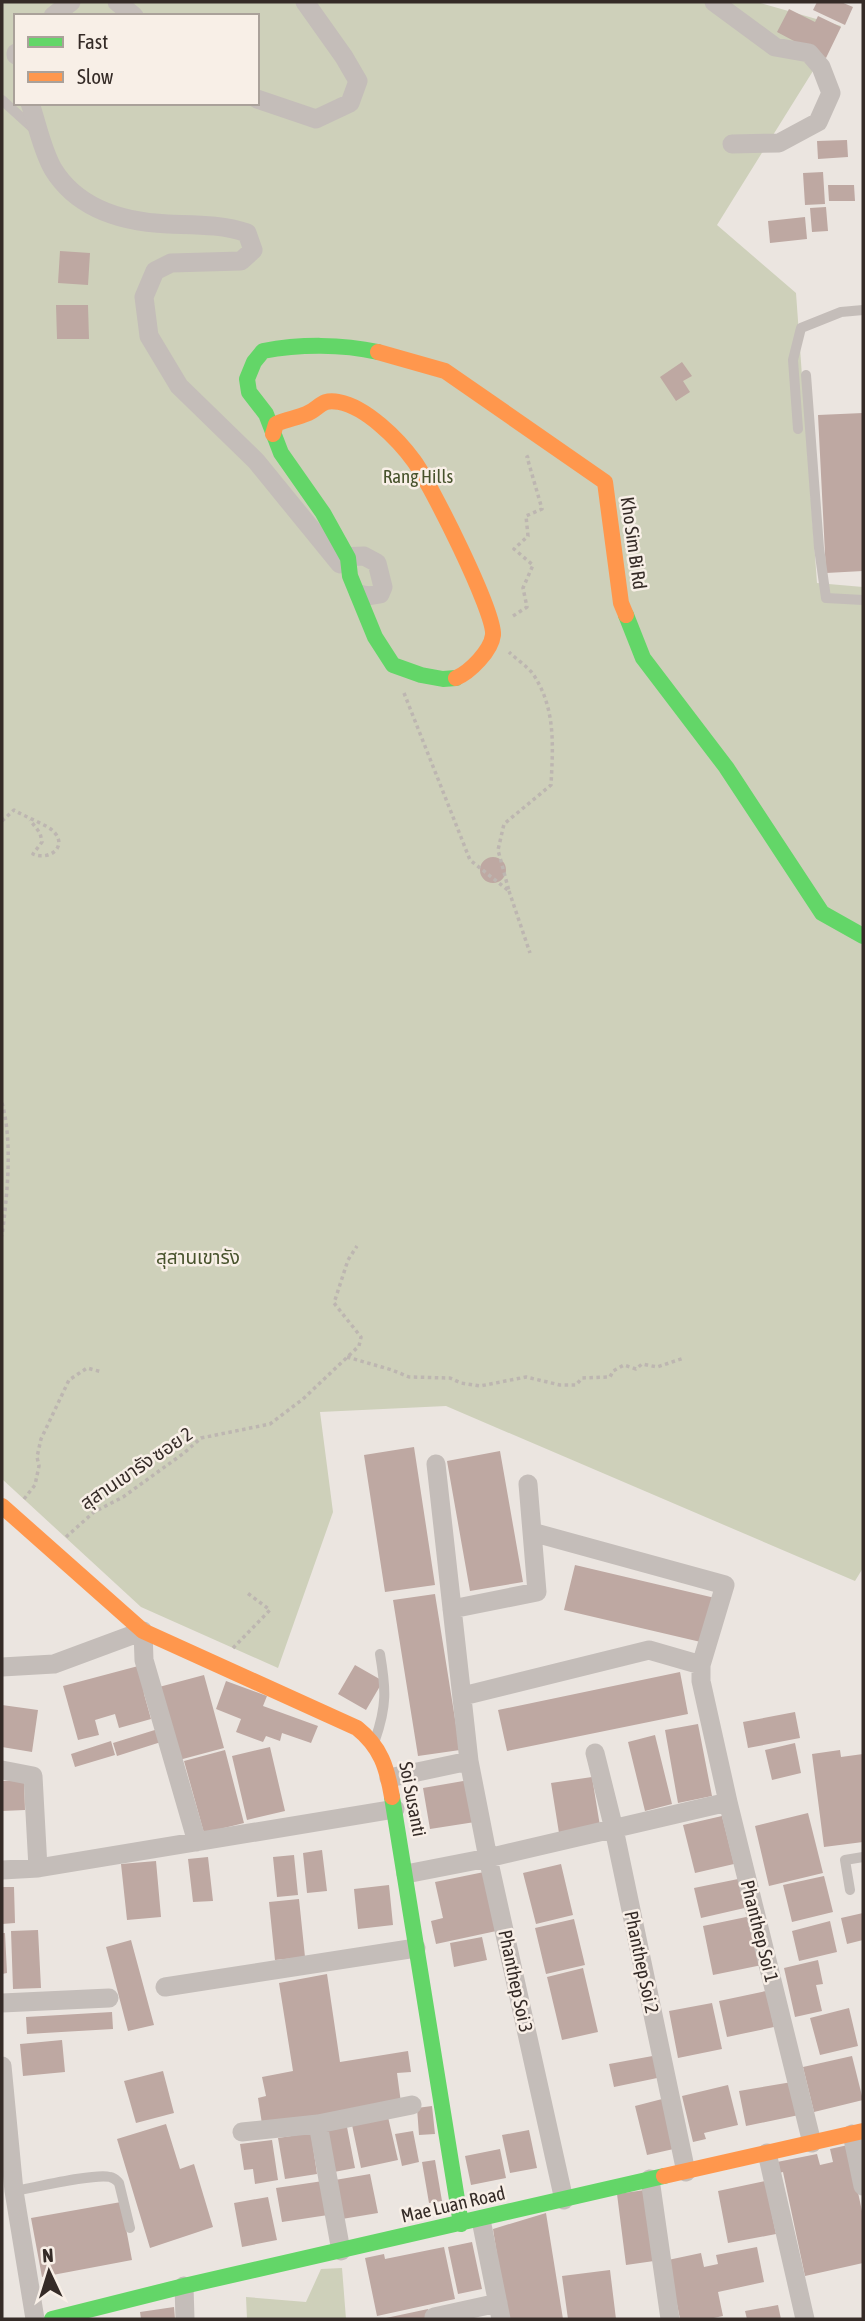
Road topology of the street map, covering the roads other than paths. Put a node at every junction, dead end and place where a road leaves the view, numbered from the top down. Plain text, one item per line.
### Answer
1 (71, 2) edge
2 (117, 2) edge
3 (305, 2) edge
4 (720, 3) edge
5 (56, 14) edge
6 (132, 14) edge
7 (2, 100) edge
8 (259, 100) edge
9 (31, 105) edge
10 (40, 135) junction
11 (732, 144) dead end
12 (863, 310) edge
13 (806, 375) dead end
14 (266, 414) junction
15 (291, 417) junction
16 (798, 429) dead end
17 (273, 434) junction
18 (348, 571) junction
19 (863, 600) edge
20 (863, 936) edge
21 (436, 1464) dead end
22 (528, 1484) dead end
23 (7, 1510) edge
24 (532, 1532) junction
25 (452, 1609) junction
26 (143, 1631) junction
27 (380, 1654) dead end
28 (701, 1665) junction
29 (2, 1667) edge
30 (463, 1696) junction
31 (374, 1741) junction
32 (595, 1753) dead end
33 (469, 1760) junction
34 (2, 1770) edge
35 (389, 1779) junction
36 (728, 1802) junction
37 (395, 1809) junction
38 (614, 1829) junction
39 (197, 1842) junction
40 (863, 1857) edge
41 (488, 1858) junction
42 (38, 1868) junction
43 (2, 1870) edge
44 (406, 1874) junction
45 (850, 1890) dead end
46 (415, 1948) junction
47 (165, 1987) dead end
48 (108, 1998) dead end
49 (2, 2003) edge
50 (2, 2066) edge
51 (412, 2105) dead end
52 (318, 2124) junction
53 (242, 2132) dead end
54 (858, 2132) edge
55 (812, 2143) junction
56 (766, 2153) junction
57 (686, 2172) junction
58 (650, 2179) junction
59 (863, 2186) edge
60 (14, 2191) junction
61 (564, 2200) junction
62 (481, 2220) junction
63 (461, 2224) junction
64 (130, 2228) dead end
65 (341, 2251) junction
66 (184, 2286) junction
67 (500, 2311) edge
68 (86, 2315) edge
69 (34, 2319) edge
70 (52, 2319) edge
71 (185, 2319) edge
72 (434, 2319) edge
73 (670, 2319) edge
74 (805, 2319) edge

1 - 5 street
2 - 6 street
3 - 8 street
4 - 11 street
7 - 10 lane
9 - 10 street
10 - 18 street
12 - 16 lane
13 - 19 lane
14 - 15 street
14 - 17 street
14 - 20 street, Kho Sim Bi Rd
15 - 17 street
15 - 18 street
17 - 18 street
21 - 25 street, Phanthep Soi 3
22 - 24 street
23 - 26 street
24 - 25 street
24 - 28 street
25 - 30 street, Phanthep Soi 3
26 - 29 street
26 - 31 street
26 - 39 street
27 - 31 lane
28 - 30 street
28 - 36 street, Phanthep Soi 1
30 - 33 street, Phanthep Soi 3
31 - 35 street, Soi Susanti
32 - 38 street, Phanthep Soi 2
33 - 35 street
33 - 41 street, Phanthep Soi 3
34 - 42 street
35 - 37 street, Soi Susanti
36 - 38 street
36 - 55 street, Phanthep Soi 1
37 - 39 street
37 - 44 street, Soi Susanti
38 - 41 street
38 - 57 street, Phanthep Soi 2
39 - 42 street
40 - 45 lane
41 - 44 street
41 - 61 street, Phanthep Soi 3
42 - 43 street
44 - 46 street, Soi Susanti
46 - 47 street
46 - 63 street, Soi Susanti
48 - 49 street
50 - 60 street
51 - 52 street
52 - 53 street
52 - 65 street
54 - 55 street, Mae Luan Road
54 - 59 street
55 - 56 street, Mae Luan Road
56 - 57 street, Mae Luan Road
56 - 74 street
57 - 58 street, Mae Luan Road
58 - 61 street, Mae Luan Road
58 - 73 street
60 - 64 lane
60 - 69 street
61 - 62 street, Mae Luan Road
62 - 63 street, Mae Luan Road
62 - 67 street
63 - 65 street, Mae Luan Road
65 - 66 street, Mae Luan Road
66 - 68 street, Mae Luan Road
66 - 71 street
67 - 72 street
68 - 70 street, Mae Luan Road

